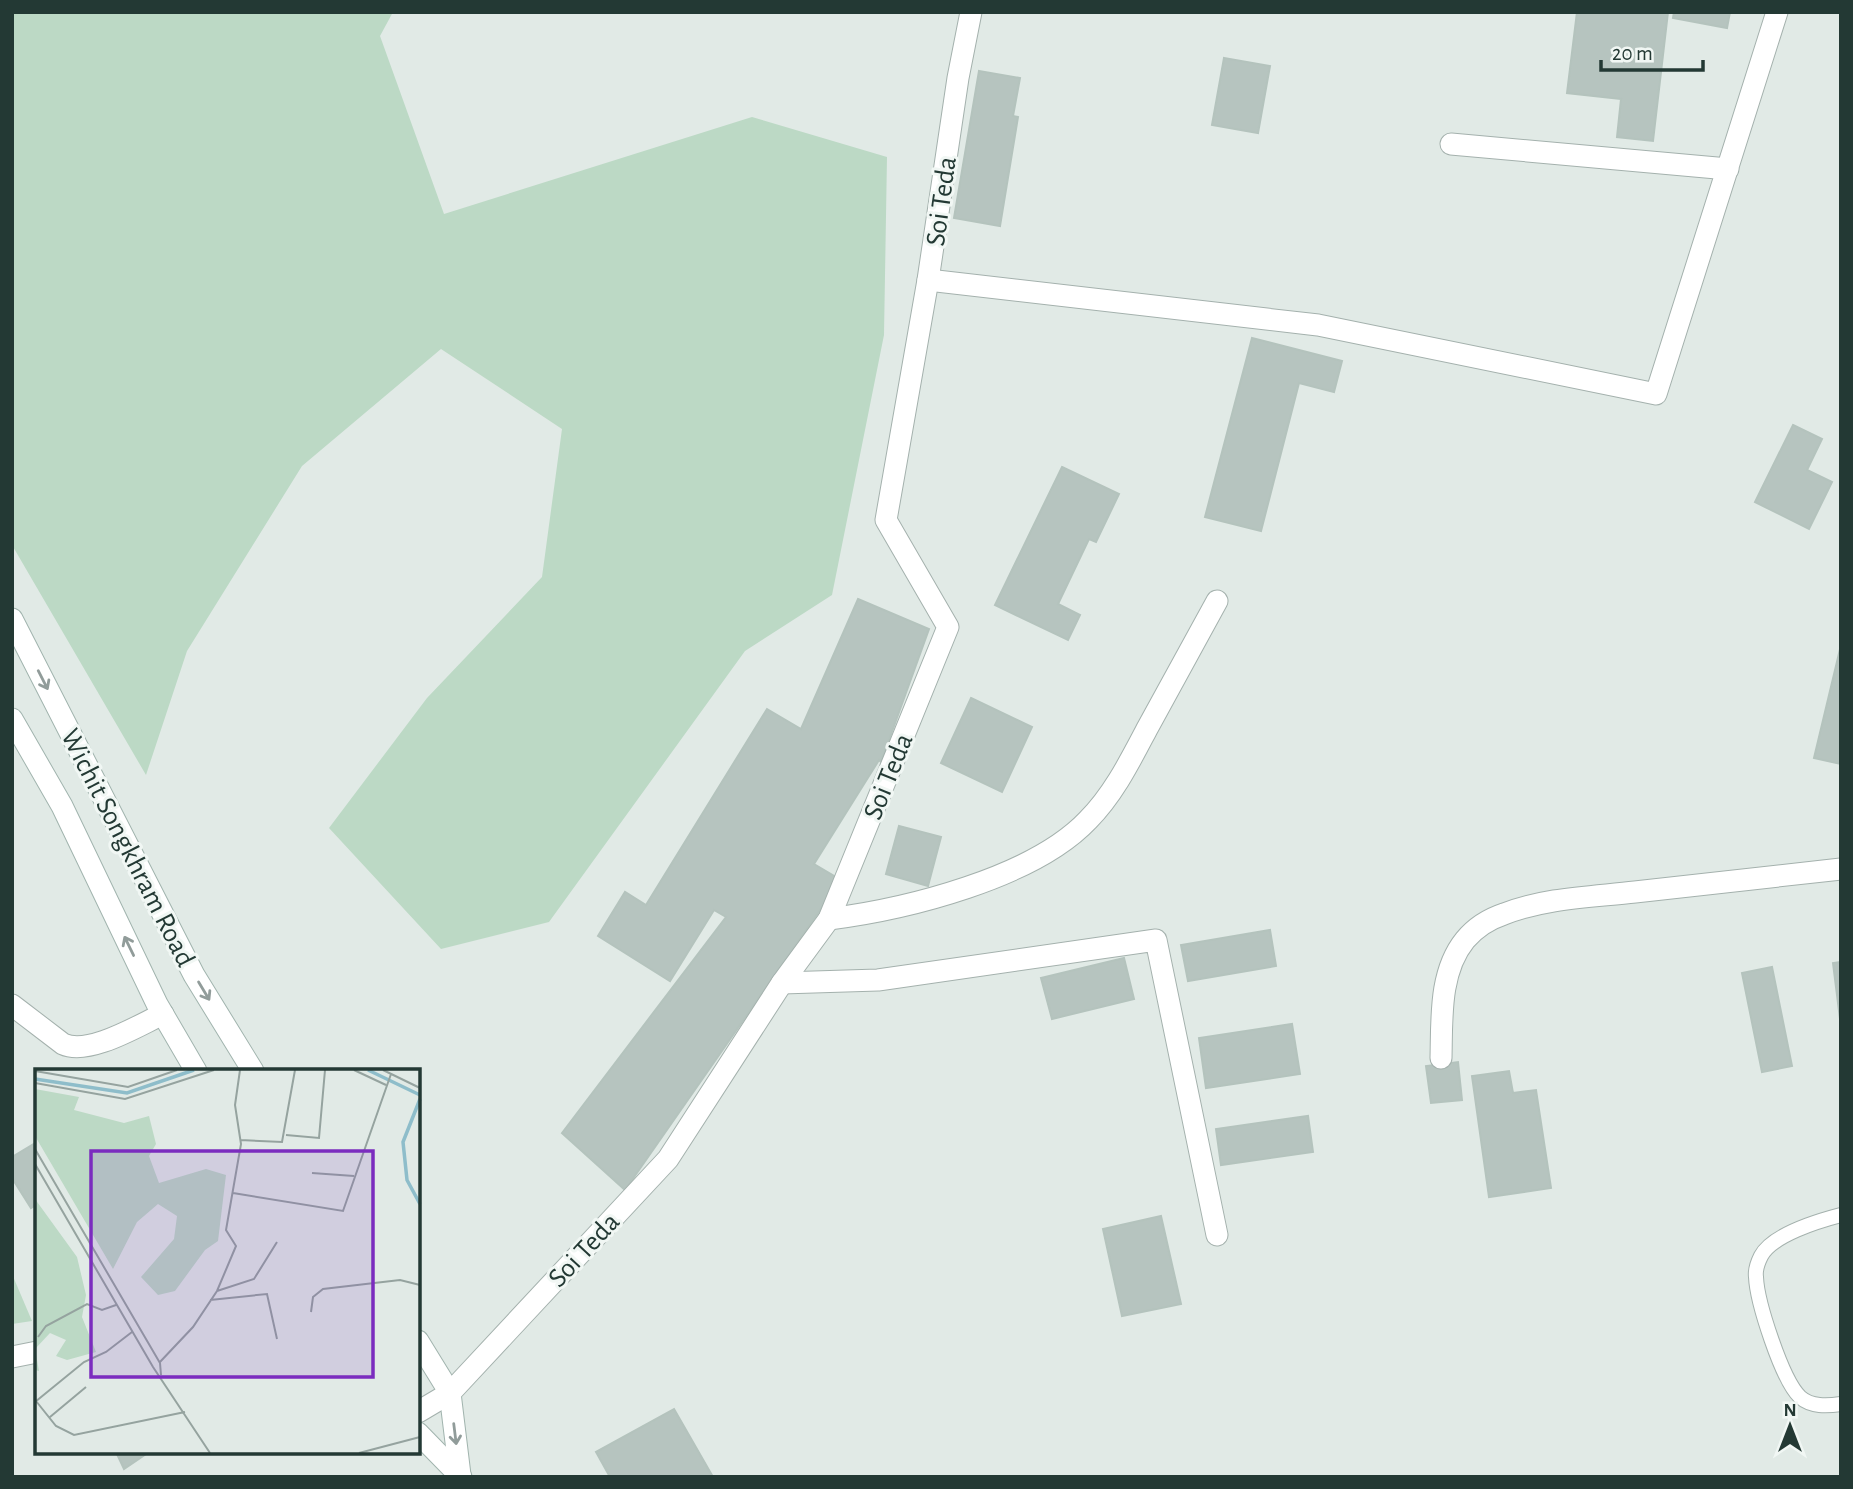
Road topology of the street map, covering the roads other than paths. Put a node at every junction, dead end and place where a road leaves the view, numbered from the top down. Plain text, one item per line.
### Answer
1 (971, 12) edge
2 (1777, 12) edge
3 (1451, 144) dead end
4 (1728, 169) junction
5 (928, 280) junction
6 (1217, 601) dead end
7 (12, 619) edge
8 (12, 719) edge
9 (1841, 869) edge
10 (829, 919) junction
11 (782, 983) junction
12 (12, 1005) edge
13 (163, 1014) junction
14 (1441, 1058) dead end
15 (195, 1069) edge
16 (252, 1069) edge
17 (1841, 1215) edge
18 (1217, 1235) dead end
19 (420, 1344) edge
20 (35, 1352) edge
21 (12, 1357) edge
22 (450, 1393) junction
23 (1841, 1404) edge
24 (420, 1411) edge
25 (420, 1435) edge
26 (461, 1476) edge

1 - 5 street, Soi Teda
2 - 4 street
3 - 4 street
4 - 5 street
5 - 10 street, Soi Teda
6 - 10 street
7 -> 16 street, Wichit Songkhram Road
13 -> 8 street, Wichit Songkhram Road
9 - 14 street
10 - 11 street, Soi Teda
11 - 18 street
11 - 22 street, Soi Teda
12 - 13 street
13 - 15 street, Wichit Songkhram Road
17 - 23 lane
19 - 22 street
20 - 21 street
22 - 24 street, Soi Teda
22 -> 26 street
25 - 26 street

